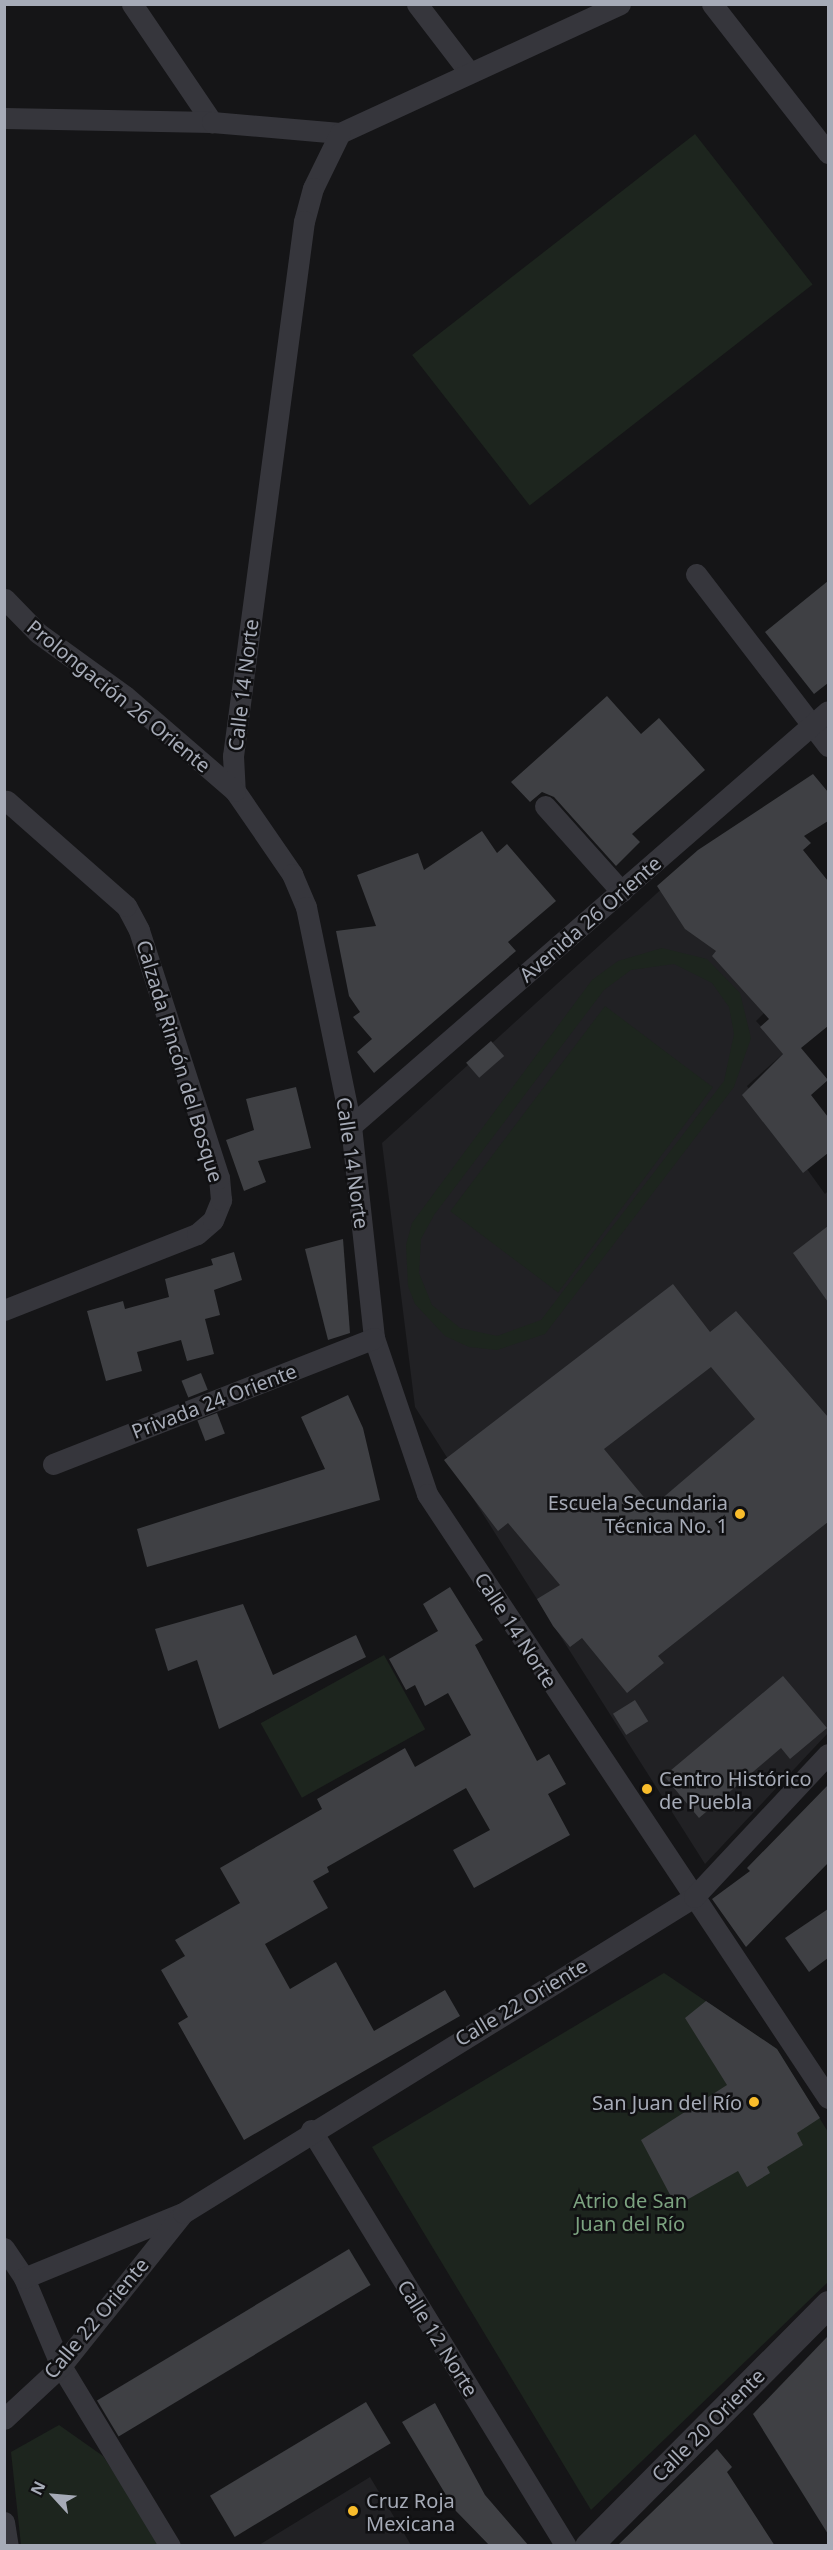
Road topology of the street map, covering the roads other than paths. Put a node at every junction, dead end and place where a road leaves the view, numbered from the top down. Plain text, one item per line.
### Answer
1 (132, 4) edge
2 (417, 4) edge
3 (620, 4) edge
4 (712, 4) edge
5 (469, 72) junction
6 (4, 118) edge
7 (213, 122) junction
8 (340, 133) junction
9 (828, 153) edge
10 (696, 574) dead end
11 (5, 599) edge
12 (821, 717) edge
13 (828, 746) edge
14 (235, 791) junction
15 (7, 801) dead end
16 (545, 806) dead end
17 (622, 892) junction
18 (351, 1126) junction
19 (4, 1310) edge
20 (374, 1338) junction
21 (53, 1464) dead end
22 (828, 1754) edge
23 (694, 1897) junction
24 (828, 2098) edge
25 (311, 2130) junction
26 (183, 2212) junction
27 (4, 2248) edge
28 (24, 2278) junction
29 (828, 2304) edge
30 (61, 2366) junction
31 (4, 2419) edge
32 (4, 2522) edge
33 (8, 2546) edge
34 (170, 2546) edge
35 (566, 2546) edge
36 (588, 2546) edge

1 - 7 street
2 - 5 street
3 - 5 street
4 - 9 street
5 - 8 street
6 - 7 street
7 - 8 street
8 - 14 street, Calle 14 Norte
10 - 12 street
11 - 14 street, Prolongación 26 Oriente
12 - 13 street
12 - 17 street, Avenida 26 Oriente
14 - 18 street, Calle 14 Norte
15 - 19 street, Calzada Rincón del Bosque
16 - 17 street
17 - 18 street, Avenida 26 Oriente
18 - 20 street, Calle 14 Norte
20 - 21 street, Privada 24 Oriente
20 - 23 street, Calle 14 Norte
22 - 23 street, Calle 22 Oriente
23 - 24 street, Calle 14 Norte
23 - 25 street, Calle 22 Oriente
25 - 26 street, Calle 22 Oriente
25 - 35 street, Calle 12 Norte
26 - 28 street, Calle 22 Oriente
26 - 30 street, Calle 22 Oriente
27 - 28 street
28 - 30 street
29 - 36 street, Calle 20 Oriente
30 - 31 street, Calle 22 Oriente
30 - 34 street
32 - 33 street

